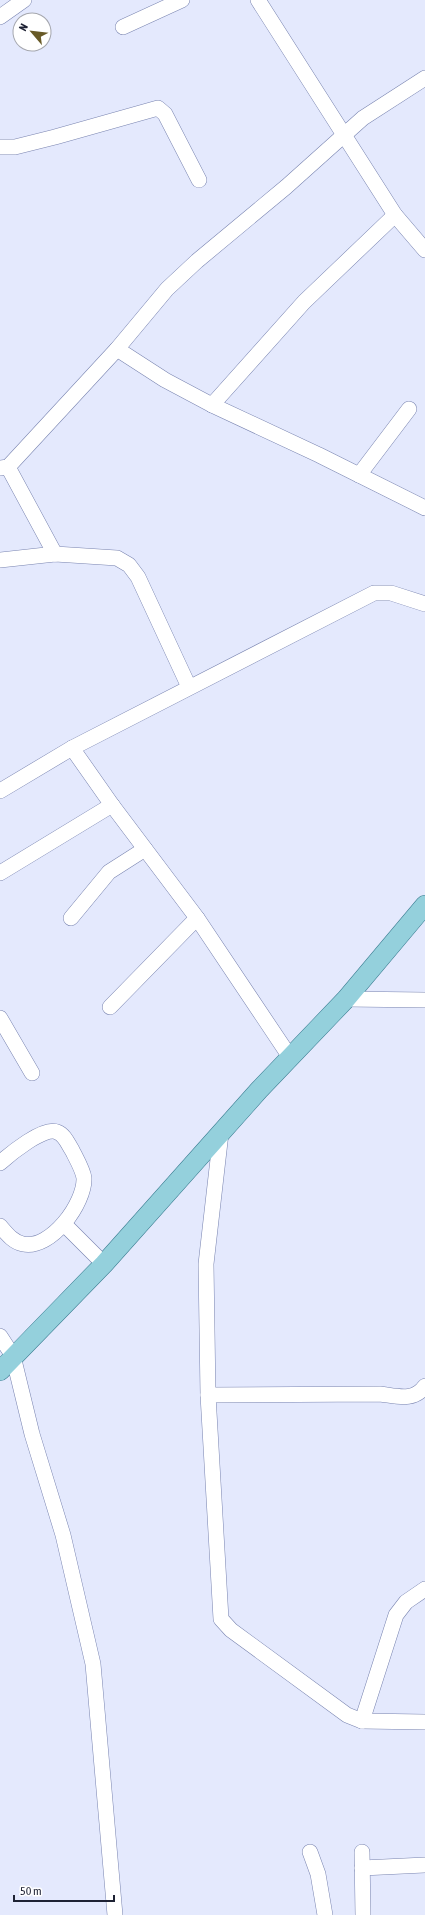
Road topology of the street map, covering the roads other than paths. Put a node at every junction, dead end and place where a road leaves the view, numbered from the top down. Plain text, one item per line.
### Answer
1 (24, 0) edge
2 (182, 0) edge
3 (258, 0) edge
4 (0, 17) edge
5 (123, 27) dead end
6 (425, 78) edge
7 (343, 135) junction
8 (0, 147) edge
9 (199, 180) dead end
10 (395, 215) junction
11 (425, 250) edge
12 (117, 349) junction
13 (212, 406) junction
14 (409, 409) dead end
15 (4, 468) edge
16 (358, 475) junction
17 (425, 508) edge
18 (55, 554) junction
19 (0, 560) edge
20 (425, 604) edge
21 (189, 687) junction
22 (72, 748) junction
23 (0, 790) edge
24 (112, 806) junction
25 (145, 849) junction
26 (0, 873) edge
27 (425, 905) edge
28 (72, 918) dead end
29 (197, 918) junction
30 (346, 999) junction
31 (425, 1000) edge
32 (110, 1007) dead end
33 (0, 1018) edge
34 (290, 1057) junction
35 (32, 1073) dead end
36 (221, 1133) junction
37 (0, 1163) edge
38 (64, 1224) junction
39 (0, 1226) edge
40 (104, 1264) junction
41 (0, 1336) edge
42 (13, 1356) junction
43 (0, 1371) edge
44 (425, 1386) edge
45 (208, 1395) junction
46 (425, 1589) edge
47 (362, 1721) junction
48 (425, 1722) edge
49 (310, 1852) dead end
50 (362, 1852) dead end
51 (425, 1865) edge
52 (362, 1868) junction
53 (115, 1915) edge
54 (325, 1915) edge
55 (363, 1915) edge

1 - 4 street
2 - 5 street
3 - 7 street
6 - 7 street
7 - 10 street
7 - 12 street
8 - 9 street
10 - 11 street
10 - 13 street
12 - 13 street
12 - 15 street
13 - 16 street
14 - 16 street
15 - 18 street
16 - 17 street
18 - 19 street
18 - 21 street
20 - 21 street
21 - 22 street
22 - 23 street
22 - 24 street
24 - 25 street
24 - 26 street
25 - 28 street
25 - 29 street
27 - 30 main road
29 - 32 street
29 - 34 street
30 - 31 street
30 - 34 main road
33 - 35 street
34 - 36 main road
36 - 40 main road
36 - 45 street
37 - 38 street
38 - 39 street
38 - 40 street
40 - 42 main road
41 - 42 street
42 - 43 main road
42 - 53 street
44 - 45 street
45 - 47 street
46 - 47 street
47 - 48 street
49 - 54 street
50 - 52 street
51 - 52 street
52 - 55 street

